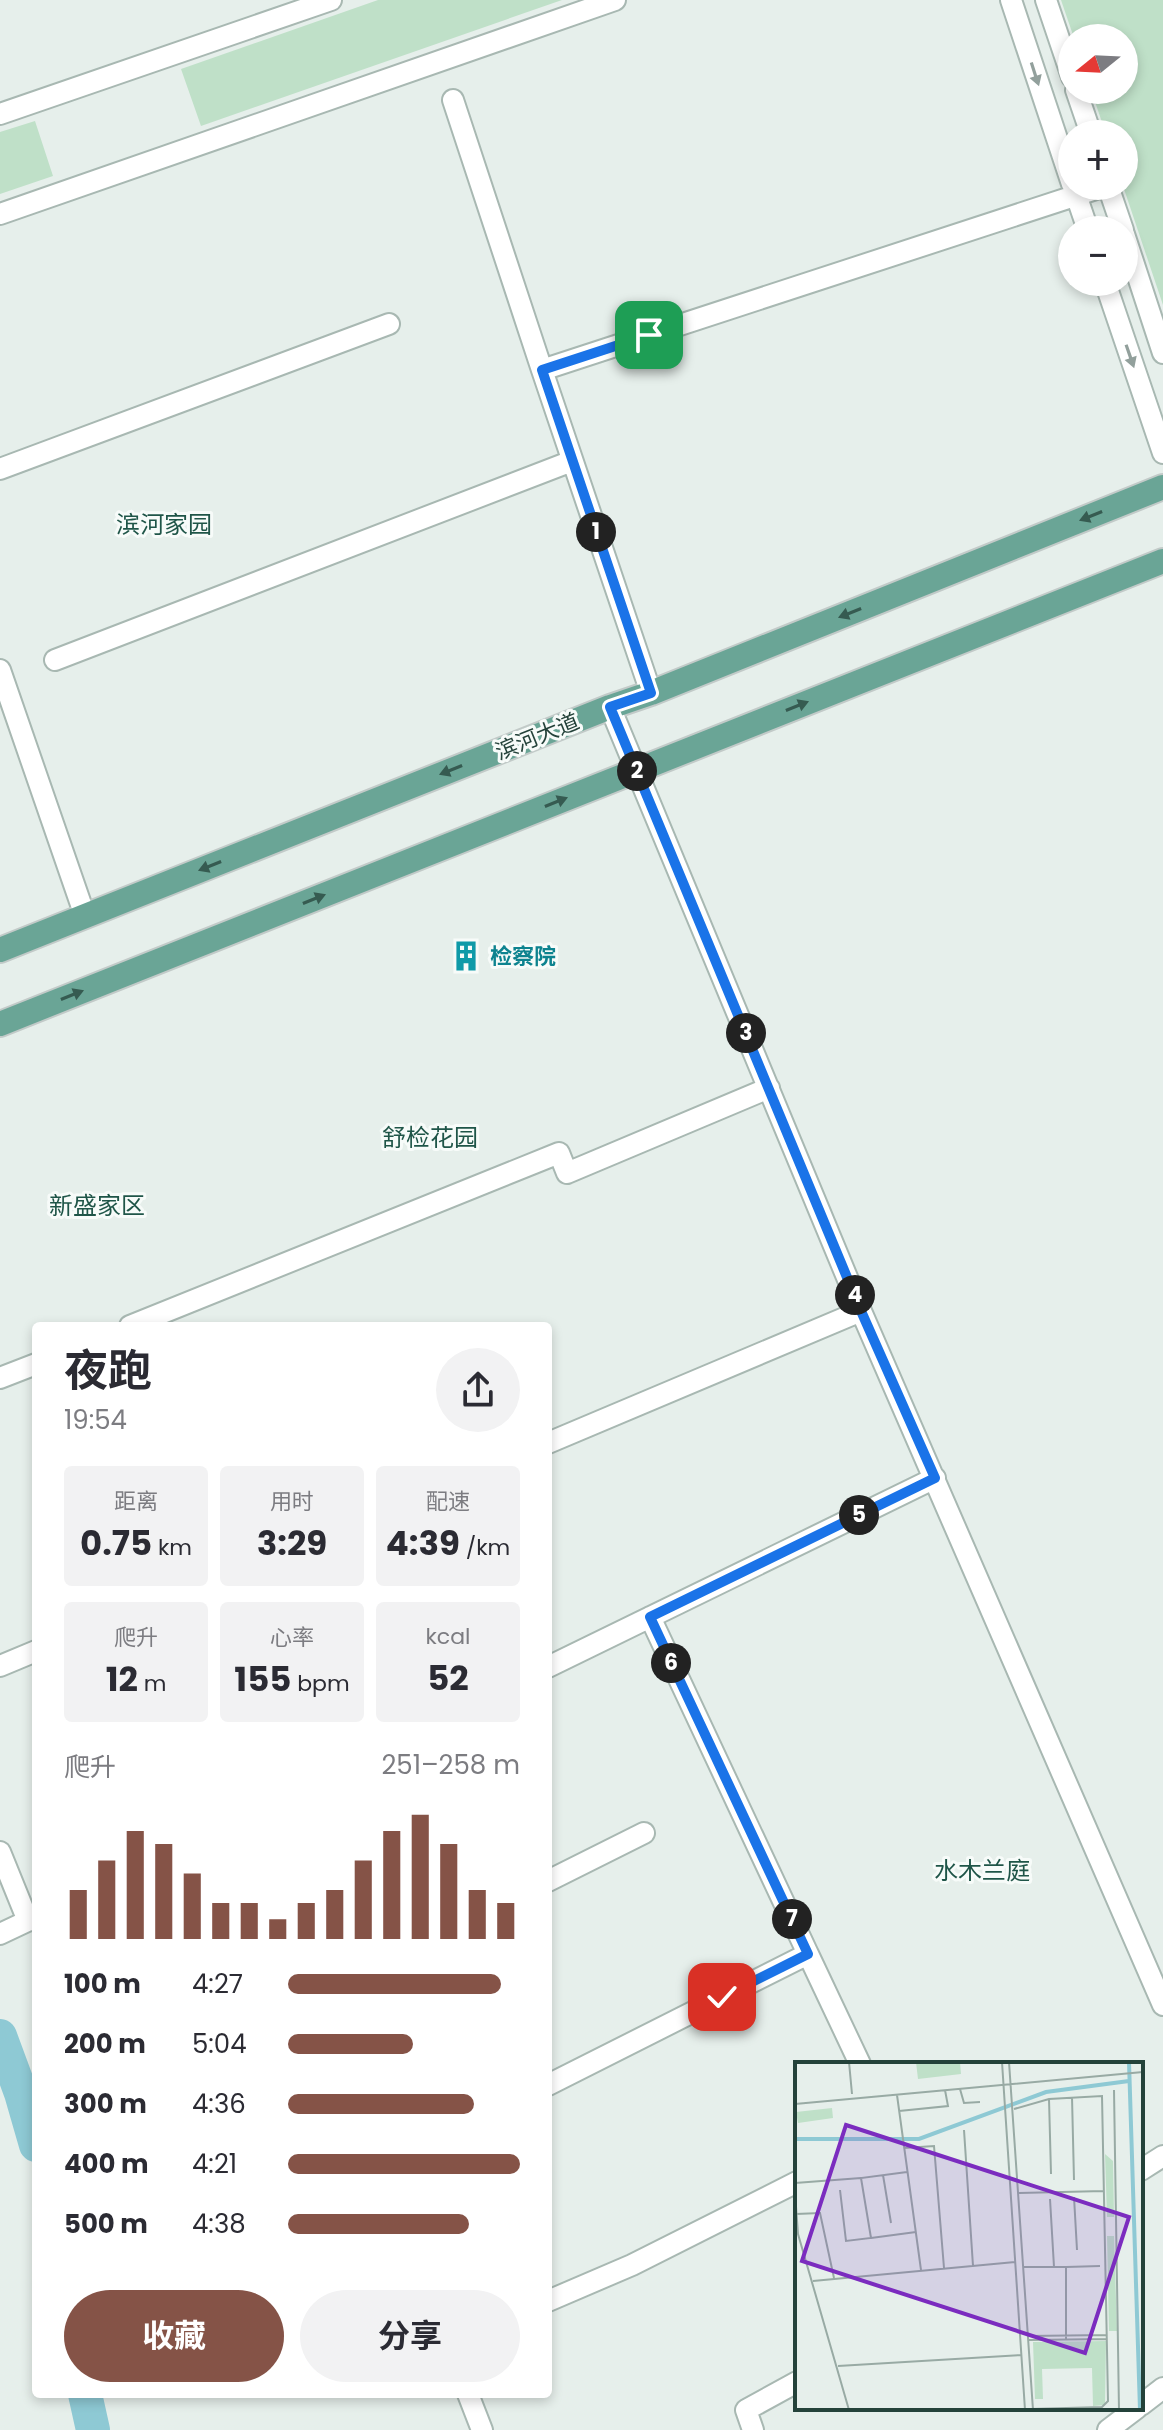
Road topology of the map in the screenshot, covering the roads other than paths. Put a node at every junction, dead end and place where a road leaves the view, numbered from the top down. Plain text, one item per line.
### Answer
1 (331, 0) edge
2 (615, 0) edge
3 (1011, 0) edge
4 (1046, 0) edge
5 (1058, 36) edge
6 (453, 100) dead end
7 (0, 114) edge
8 (1058, 141) edge
9 (1058, 194) edge
10 (0, 214) edge
11 (1138, 277) edge
12 (1110, 296) edge
13 (389, 324) dead end
14 (1163, 353) edge
15 (542, 370) junction
16 (1163, 453) edge
17 (572, 461) junction
18 (0, 469) edge
19 (1163, 487) edge
20 (1163, 561) edge
21 (55, 660) dead end
22 (0, 670) edge
23 (651, 693) junction
24 (610, 707) junction
25 (636, 770) junction
26 (85, 916) junction
27 (0, 950) edge
28 (0, 1024) edge
29 (769, 1088) junction
30 (861, 1311) junction
31 (140, 1322) edge
32 (32, 1366) edge
33 (0, 1378) edge
34 (552, 1441) edge
35 (935, 1478) junction
36 (650, 1617) junction
37 (32, 1653) edge
38 (552, 1665) edge
39 (0, 1666) edge
40 (644, 1833) dead end
41 (0, 1852) edge
42 (552, 1879) edge
43 (32, 1919) edge
44 (0, 1934) edge
45 (808, 1954) junction
46 (1163, 2005) edge
47 (859, 2062) edge
48 (552, 2083) edge
49 (1163, 2156) edge
50 (1143, 2169) edge
51 (795, 2183) edge
52 (552, 2299) edge
53 (795, 2383) edge
54 (1163, 2388) edge
55 (470, 2398) edge
56 (1143, 2403) edge
57 (1134, 2410) edge
58 (482, 2430) edge
59 (753, 2430) edge
60 (1108, 2430) edge

1 - 7 street
2 - 10 street
3 -> 8 street
4 - 5 street
6 - 15 street
9 - 15 street
11 - 14 street
12 -> 16 street
13 - 18 street
15 - 17 street
17 - 21 street
17 - 23 street
19 -> 23 main road, 滨河大道
25 -> 20 main road
22 - 26 street
23 - 24 main road, 滨河大道
24 - 25 street
24 -> 26 main road, 滨河大道
28 -> 25 main road
25 - 29 street
26 - 27 main road, 滨河大道
29 - 30 street
29 - 31 street
30 - 34 street
30 - 35 street
32 - 33 street
35 - 36 street
35 - 46 street
36 - 38 street
36 - 45 street
37 - 39 street
40 - 42 street
41 - 43 street
43 - 44 street
45 - 47 street
45 - 48 street
49 - 50 street
51 - 52 street
53 - 59 street
54 - 56 street
55 - 58 street
57 - 60 street

